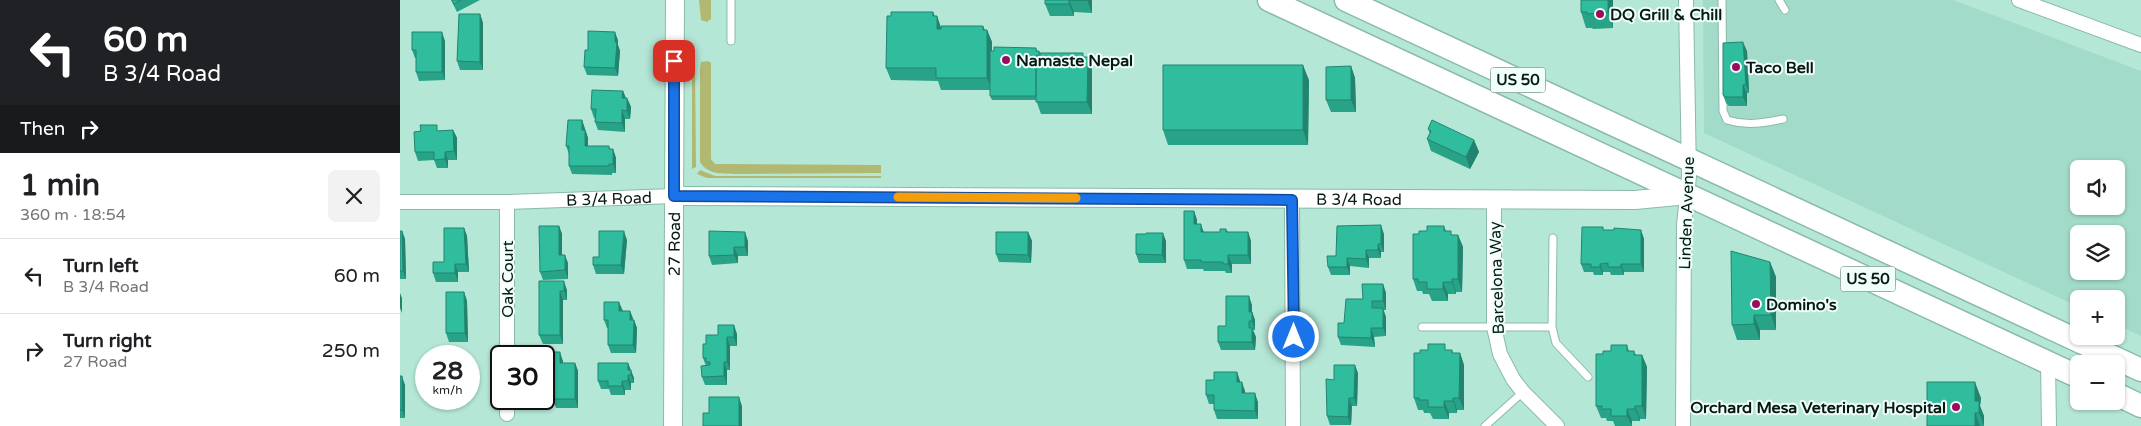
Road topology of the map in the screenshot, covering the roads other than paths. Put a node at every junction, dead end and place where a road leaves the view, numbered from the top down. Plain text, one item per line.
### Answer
1 (675, 0) edge
2 (731, 0) edge
3 (1269, 0) edge
4 (1346, 0) edge
5 (1686, 0) edge
6 (1722, 0) edge
7 (1779, 0) edge
8 (2019, 0) edge
9 (1785, 10) dead end
10 (731, 41) dead end
11 (2141, 45) edge
12 (1783, 119) dead end
13 (1689, 160) junction
14 (1688, 195) junction
15 (674, 196) junction
16 (1494, 198) junction
17 (1292, 200) junction
18 (400, 202) edge
19 (507, 202) junction
20 (1553, 238) dead end
21 (1494, 326) junction
22 (1552, 326) junction
23 (1422, 327) dead end
24 (508, 345) edge
25 (2048, 363) junction
26 (2141, 370) edge
27 (2070, 373) edge
28 (1588, 376) dead end
29 (1523, 392) junction
30 (2125, 398) edge
31 (2141, 406) edge
32 (507, 410) edge
33 (507, 414) dead end
34 (673, 426) edge
35 (1293, 426) edge
36 (1485, 426) edge
37 (1557, 426) edge
38 (1683, 426) edge
39 (2048, 426) edge

1 - 15 street, 27 Road
2 - 10 lane
3 - 14 highway, US 50
4 - 13 highway, US 50
5 - 13 street, Linden Avenue
6 - 12 lane
7 - 9 lane
8 - 11 street
13 - 14 street, Linden Avenue
13 - 26 highway, US 50
14 - 16 street, B 3/4 Road
14 - 25 highway, US 50
14 - 38 street, Linden Avenue
15 - 17 street, B 3/4 Road
15 - 19 street, B 3/4 Road
15 - 34 street, 27 Road
16 - 17 street, B 3/4 Road
16 - 21 street, Barcelona Way
17 - 35 street
18 - 19 street, B 3/4 Road
19 - 24 street, Oak Court
20 - 22 lane
21 - 22 lane
21 - 23 lane
21 - 29 street, Barcelona Way
22 - 28 lane
25 - 27 highway, US 50
25 - 39 street
29 - 36 lane
29 - 37 street, Barcelona Way
30 - 31 highway
32 - 33 street

